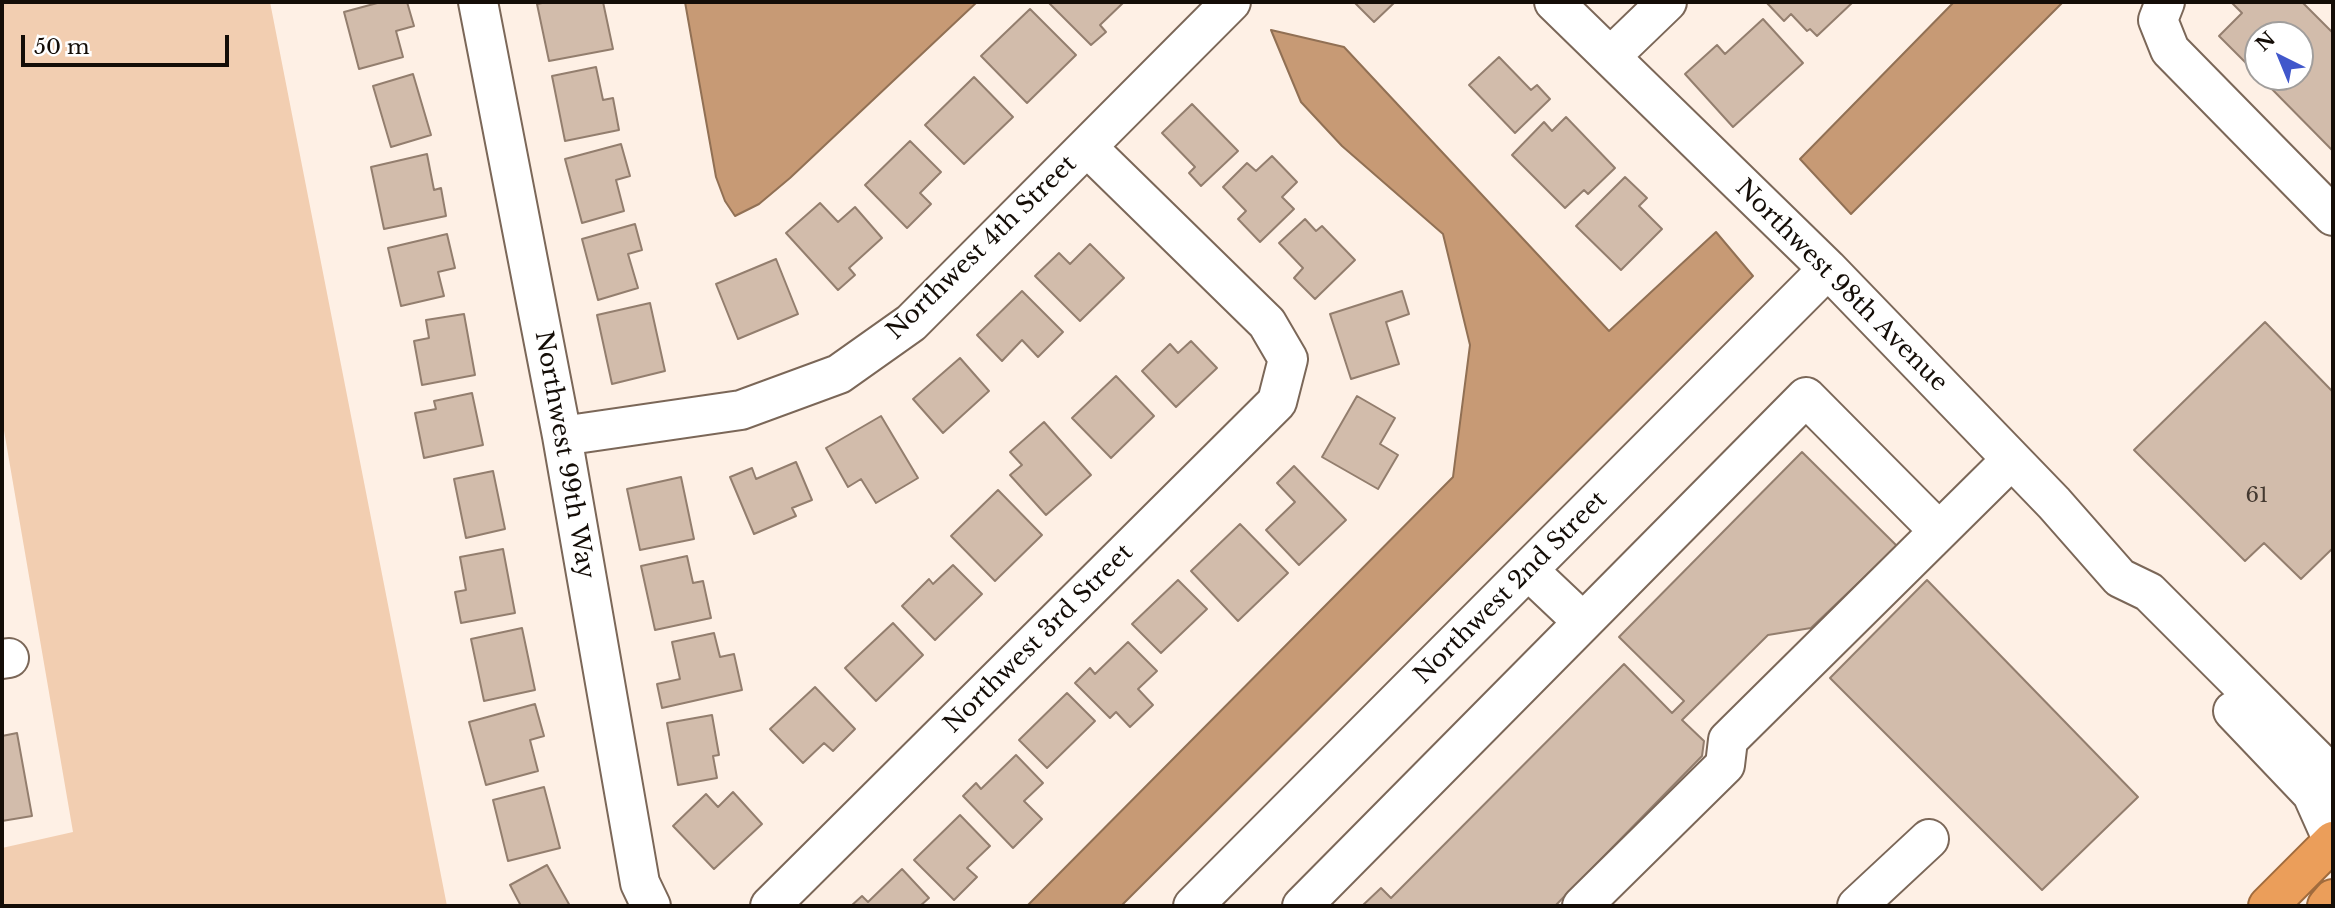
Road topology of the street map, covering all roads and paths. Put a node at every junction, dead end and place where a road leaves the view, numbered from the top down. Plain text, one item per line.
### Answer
1 (478, 2) edge
2 (1231, 2) edge
3 (1554, 2) edge
4 (1667, 2) edge
5 (2162, 11) edge
6 (1611, 56) junction
7 (1087, 147) junction
8 (2333, 216) edge
9 (1828, 269) junction
10 (562, 436) junction
11 (2011, 460) junction
12 (1939, 530) junction
13 (1528, 570) junction
14 (2120, 578) junction
15 (1583, 622) junction
16 (2333, 776) edge
17 (1929, 839) dead end
18 (2333, 841) edge
19 (2333, 899) edge
20 (651, 906) edge
21 (771, 906) edge
22 (1193, 906) edge
23 (1303, 906) edge
24 (1582, 906) edge
25 (1857, 906) edge
26 (2268, 906) edge
27 (2327, 906) edge

1 - 10 street, Northwest 99th Way
2 - 7 street, Northwest 4th Street
3 - 6 street, Northwest 98th Avenue
4 - 6 street
5 - 8 street
6 - 9 street, Northwest 98th Avenue
7 - 10 street, Northwest 4th Street
7 - 21 street, Northwest 3rd Street
9 - 11 street, Northwest 98th Avenue
9 - 13 street, Northwest 2nd Street
10 - 20 street, Northwest 99th Way
11 - 12 street
11 - 14 street, Northwest 98th Avenue
12 - 15 street
12 - 24 street
13 - 15 street
13 - 22 street, Northwest 2nd Street
14 - 16 street, Northwest 98th Avenue
14 - 18 street, Northwest 98th Avenue
15 - 23 street
17 - 25 street
18 - 26 highway
19 - 27 highway

